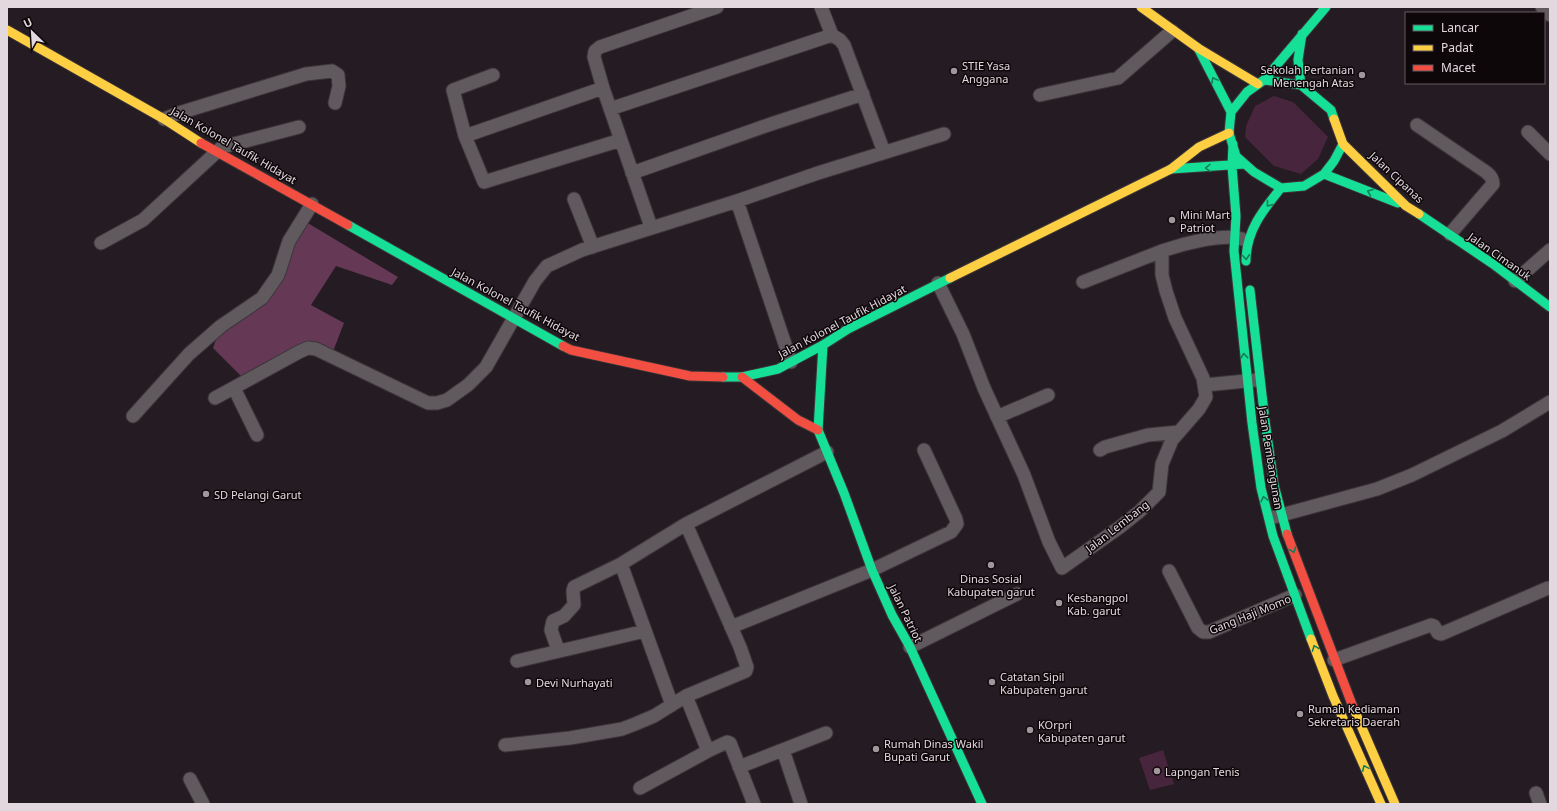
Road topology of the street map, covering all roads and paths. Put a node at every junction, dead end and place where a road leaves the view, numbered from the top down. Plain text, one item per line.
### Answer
1 (716, 7) edge
2 (821, 7) edge
3 (1141, 7) edge
4 (1326, 7) edge
5 (1542, 7) edge
6 (1550, 15) edge
7 (7, 30) edge
8 (1172, 31) junction
9 (1302, 34) junction
10 (832, 35) junction
11 (1198, 48) junction
12 (493, 75) dead end
13 (1261, 82) junction
14 (1302, 85) junction
15 (602, 88) junction
16 (863, 94) junction
17 (1040, 95) dead end
18 (335, 103) dead end
19 (610, 109) junction
20 (1231, 112) junction
21 (164, 119) junction
22 (1417, 125) dead end
23 (299, 127) dead end
24 (1230, 132) junction
25 (1528, 132) dead end
26 (944, 134) dead end
27 (465, 136) junction
28 (621, 140) junction
29 (1233, 144) junction
30 (1343, 144) junction
31 (216, 152) junction
32 (884, 152) junction
33 (1550, 154) edge
34 (1245, 164) junction
35 (1232, 166) junction
36 (1171, 169) junction
37 (632, 173) junction
38 (1324, 174) junction
39 (1281, 188) junction
40 (574, 199) dead end
41 (737, 201) junction
42 (312, 204) junction
43 (1406, 206) junction
44 (1246, 218) junction
45 (651, 227) junction
46 (1453, 237) junction
47 (1241, 239) junction
48 (101, 243) dead end
49 (593, 247) junction
50 (1550, 250) edge
51 (1162, 251) junction
52 (1247, 267) dead end
53 (1515, 281) junction
54 (1083, 282) dead end
55 (1249, 282) dead end
56 (938, 284) junction
57 (1550, 307) edge
58 (513, 318) junction
59 (823, 345) junction
60 (791, 362) junction
61 (742, 377) junction
62 (1260, 380) junction
63 (1247, 381) junction
64 (1205, 385) junction
65 (234, 388) junction
66 (1048, 395) dead end
67 (215, 398) dead end
68 (1550, 402) edge
69 (133, 416) dead end
70 (997, 417) junction
71 (818, 430) junction
72 (1179, 432) junction
73 (257, 435) dead end
74 (924, 450) dead end
75 (1100, 450) dead end
76 (827, 452) junction
77 (1282, 515) junction
78 (1269, 519) junction
79 (686, 524) junction
80 (621, 564) junction
81 (872, 570) junction
82 (1169, 570) dead end
83 (1548, 588) dead end
84 (1017, 594) dead end
85 (1295, 595) junction
86 (731, 626) junction
87 (645, 631) junction
88 (910, 647) junction
89 (558, 650) junction
90 (1334, 660) junction
91 (516, 661) dead end
92 (1340, 675) junction
93 (1328, 680) junction
94 (686, 696) junction
95 (672, 706) junction
96 (826, 733) dead end
97 (505, 745) dead end
98 (1370, 748) junction
99 (783, 750) junction
100 (708, 751) junction
101 (1358, 753) junction
102 (739, 767) junction
103 (190, 779) dead end
104 (640, 788) dead end
105 (1389, 791) junction
106 (1379, 800) edge
107 (203, 804) edge
108 (754, 804) edge
109 (801, 804) edge
110 (982, 804) edge
111 (1395, 804) edge

1 - 15 street
2 - 10 street
3 - 8 main road
4 - 9 main road
5 - 6 street
7 - 21 main road, Jalan Kolonel Taufik Hidayat
8 - 11 main road
8 - 17 street
9 - 13 main road
9 - 14 main road
10 - 16 street
10 - 19 street
11 - 13 main road
20 -> 11 main road
12 - 27 street
13 - 14 main road
13 - 20 main road
14 - 30 main road
15 - 19 street
15 - 27 street
16 - 32 street
16 - 37 street
18 - 21 street
19 - 28 street
20 - 24 main road
21 - 31 main road, Jalan Kolonel Taufik Hidayat
22 - 46 street
23 - 31 street
24 - 29 main road
24 - 36 main road
25 - 33 street
26 - 32 street
27 - 28 street
28 - 37 street
29 - 34 main road
29 - 35 main road, Jalan Pembangunan
30 - 38 main road
30 - 43 main road, Jalan Cipanas
31 - 42 main road, Jalan Kolonel Taufik Hidayat
31 - 48 street
32 - 41 street
34 - 35 main road
34 - 39 main road
35 -> 36 main road
35 - 44 main road, Jalan Pembangunan
36 - 56 main road, Jalan Kolonel Taufik Hidayat
37 - 45 street
38 - 39 main road
43 -> 38 main road
39 -> 44 main road, Jalan Pembangunan
40 - 49 street
41 - 45 street
41 - 60 street
42 - 58 main road, Jalan Kolonel Taufik Hidayat
42 - 69 street
43 - 46 main road, Jalan Cipanas
44 - 47 main road, Jalan Pembangunan
44 - 47 main road, Jalan Pembangunan
45 - 49 street
46 - 53 main road, Jalan Cimanuk
47 - 51 street
47 -> 52 main road, Jalan Pembangunan
63 -> 47 main road, Jalan Pembangunan
49 - 58 street
50 - 53 street
51 - 54 street
51 - 64 street
53 - 57 main road, Jalan Cimanuk
55 - 62 main road, Jalan Pembangunan
56 - 59 main road, Jalan Kolonel Taufik Hidayat
56 - 70 street, Jalan Lembang
58 - 61 main road, Jalan Kolonel Taufik Hidayat
58 - 65 street
59 - 60 main road, Jalan Kolonel Taufik Hidayat
59 - 71 main road, Jalan Patriot
60 - 61 main road, Jalan Kolonel Taufik Hidayat
61 - 71 main road
62 - 63 street
62 - 77 main road, Jalan Pembangunan
63 - 64 street
78 -> 63 main road, Jalan Pembangunan
64 - 72 street, Jalan Lembang
65 - 67 street
65 - 73 street
66 - 70 street
68 - 77 street
70 - 72 street, Jalan Lembang
71 - 76 main road, Jalan Patriot
72 - 75 street
74 - 81 street
76 - 79 street
76 - 81 main road, Jalan Patriot
77 - 78 street
77 -> 90 main road, Jalan Pembangunan
78 - 85 main road, Jalan Pembangunan
79 - 80 street
79 - 86 street
80 - 87 street
80 - 89 street
81 - 86 street
81 - 88 main road, Jalan Patriot
82 - 85 street, Gang Haji Momo
83 - 90 street
84 - 88 street
93 -> 85 main road, Jalan Pembangunan
86 - 94 street
87 - 89 street
87 - 95 street
88 - 110 main road, Jalan Patriot
89 - 91 street
90 - 92 main road, Jalan Pembangunan
92 - 93 main road
92 - 98 main road, Jalan Pembangunan
93 - 101 main road, Jalan Pembangunan
94 - 95 street
94 - 100 street
95 - 97 street
96 - 99 street
98 - 101 main road
98 - 105 main road, Jalan Pembangunan
99 - 102 street
99 - 109 street
100 - 102 street
100 - 104 street
106 -> 101 main road, Jalan Pembangunan
102 - 108 street
103 - 107 street
105 - 106 main road
105 - 111 main road, Jalan Pembangunan

